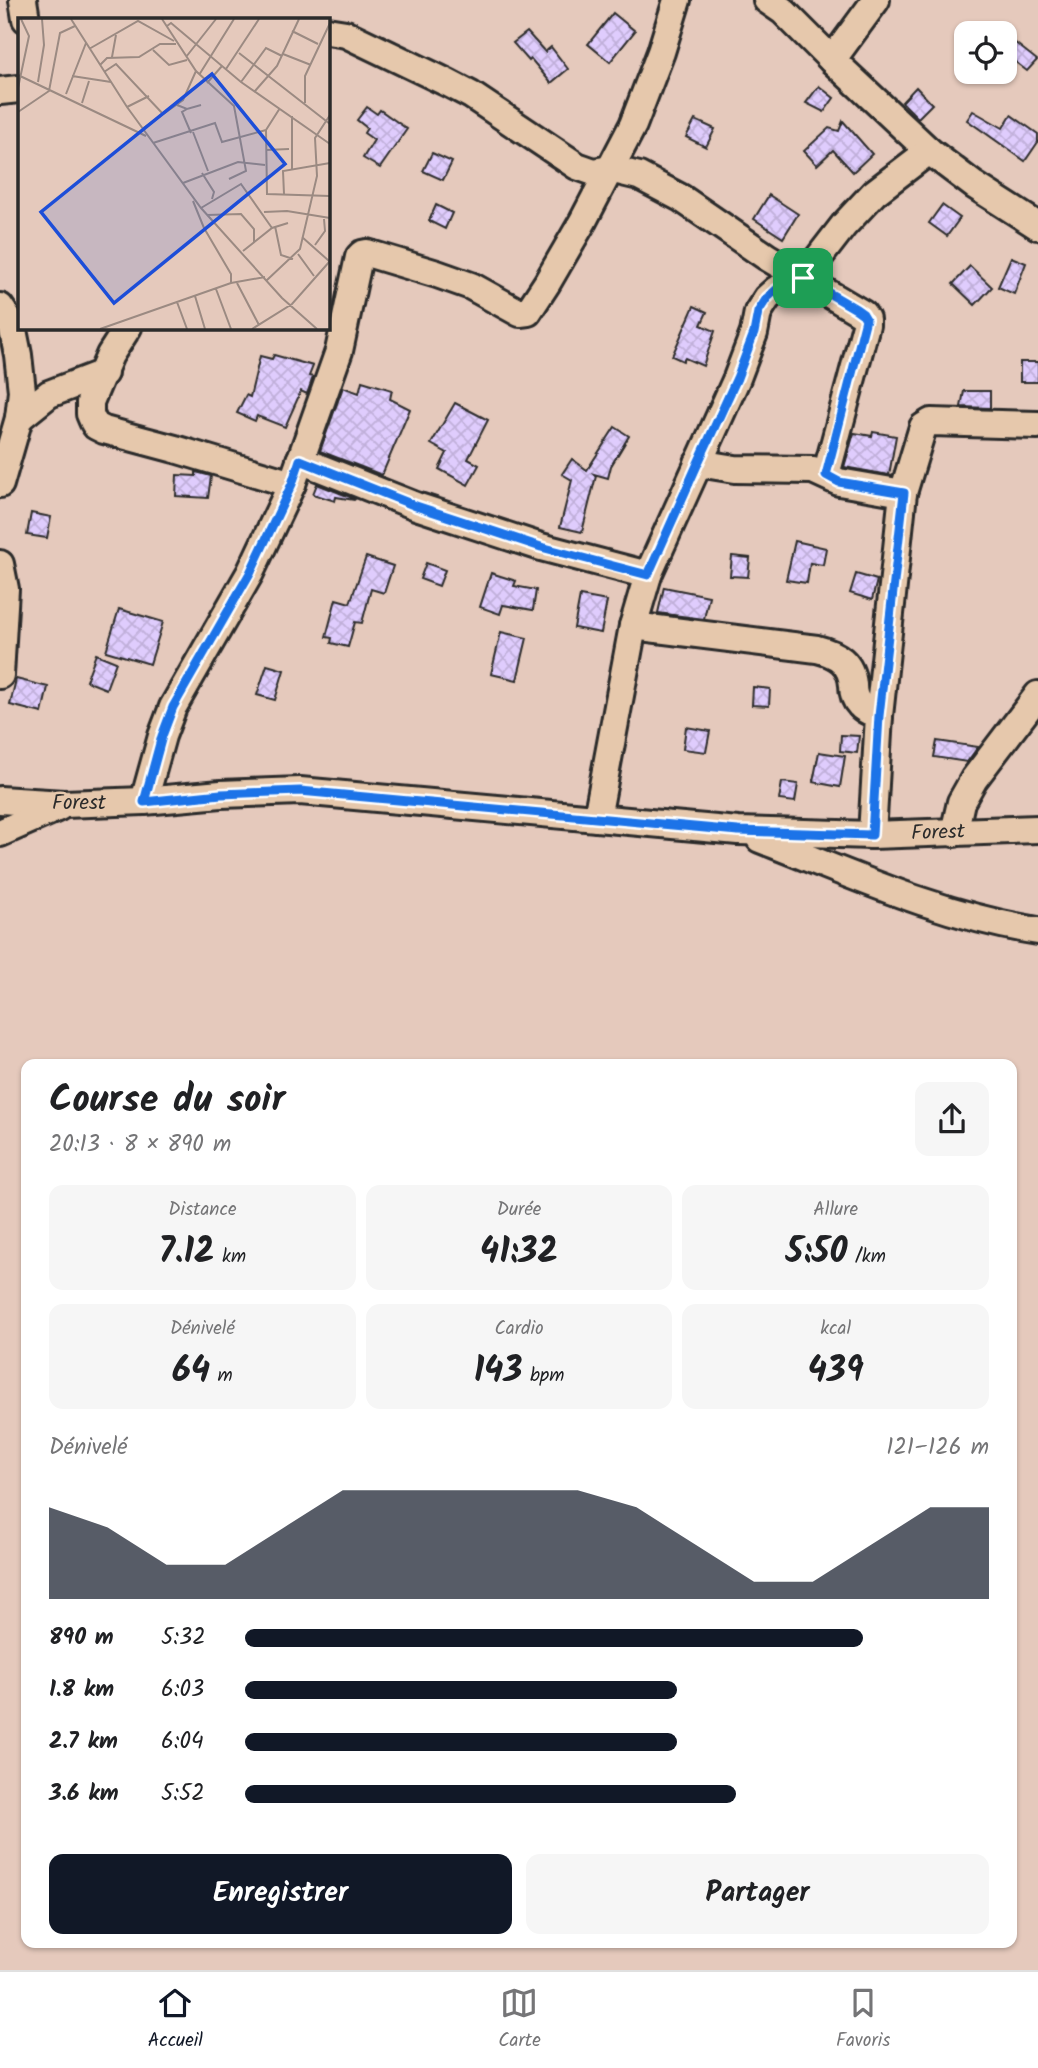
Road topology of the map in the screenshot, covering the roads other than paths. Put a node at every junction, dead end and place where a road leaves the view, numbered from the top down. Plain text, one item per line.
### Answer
1 (23, 0) edge
2 (677, 0) edge
3 (767, 0) edge
4 (876, 0) edge
5 (26, 18) edge
6 (329, 31) edge
7 (832, 60) junction
8 (18, 89) edge
9 (0, 91) edge
10 (929, 151) junction
11 (610, 169) junction
12 (1038, 226) edge
13 (803, 278) junction
14 (0, 307) edge
15 (127, 329) edge
16 (104, 373) junction
17 (19, 418) junction
18 (1038, 425) edge
19 (698, 463) junction
20 (296, 472) junction
21 (826, 475) junction
22 (0, 484) edge
23 (904, 493) junction
24 (0, 569) edge
25 (648, 575) junction
26 (634, 626) junction
27 (0, 675) edge
28 (1038, 695) edge
29 (879, 716) junction
30 (0, 800) edge
31 (144, 802) junction
32 (64, 804) junction
33 (597, 818) junction
34 (1038, 829) edge
35 (738, 831) junction
36 (0, 833) edge
37 (954, 833) junction
38 (872, 835) junction
39 (1038, 931) edge

1 - 5 street
2 - 11 street
3 - 7 street
4 - 7 street
6 - 11 street
7 - 10 street
8 - 9 street
10 - 12 street
10 - 13 street
11 - 13 street
11 - 20 street
13 - 19 street
13 - 21 street
14 - 17 street
15 - 16 street
16 - 17 street
16 - 20 street
17 - 22 street
18 - 23 street
19 - 21 street
19 - 25 street
20 - 25 street
20 - 31 street
21 - 23 street
23 - 29 street
24 - 27 street
25 - 26 street
26 - 29 street
26 - 33 street
28 - 37 street
29 - 38 street
30 - 32 street, Forest
31 - 32 street, Forest
31 - 33 street, Forest
32 - 36 street
33 - 35 street, Forest
34 - 37 street, Forest
35 - 38 street, Forest
35 - 39 street
37 - 38 street, Forest

